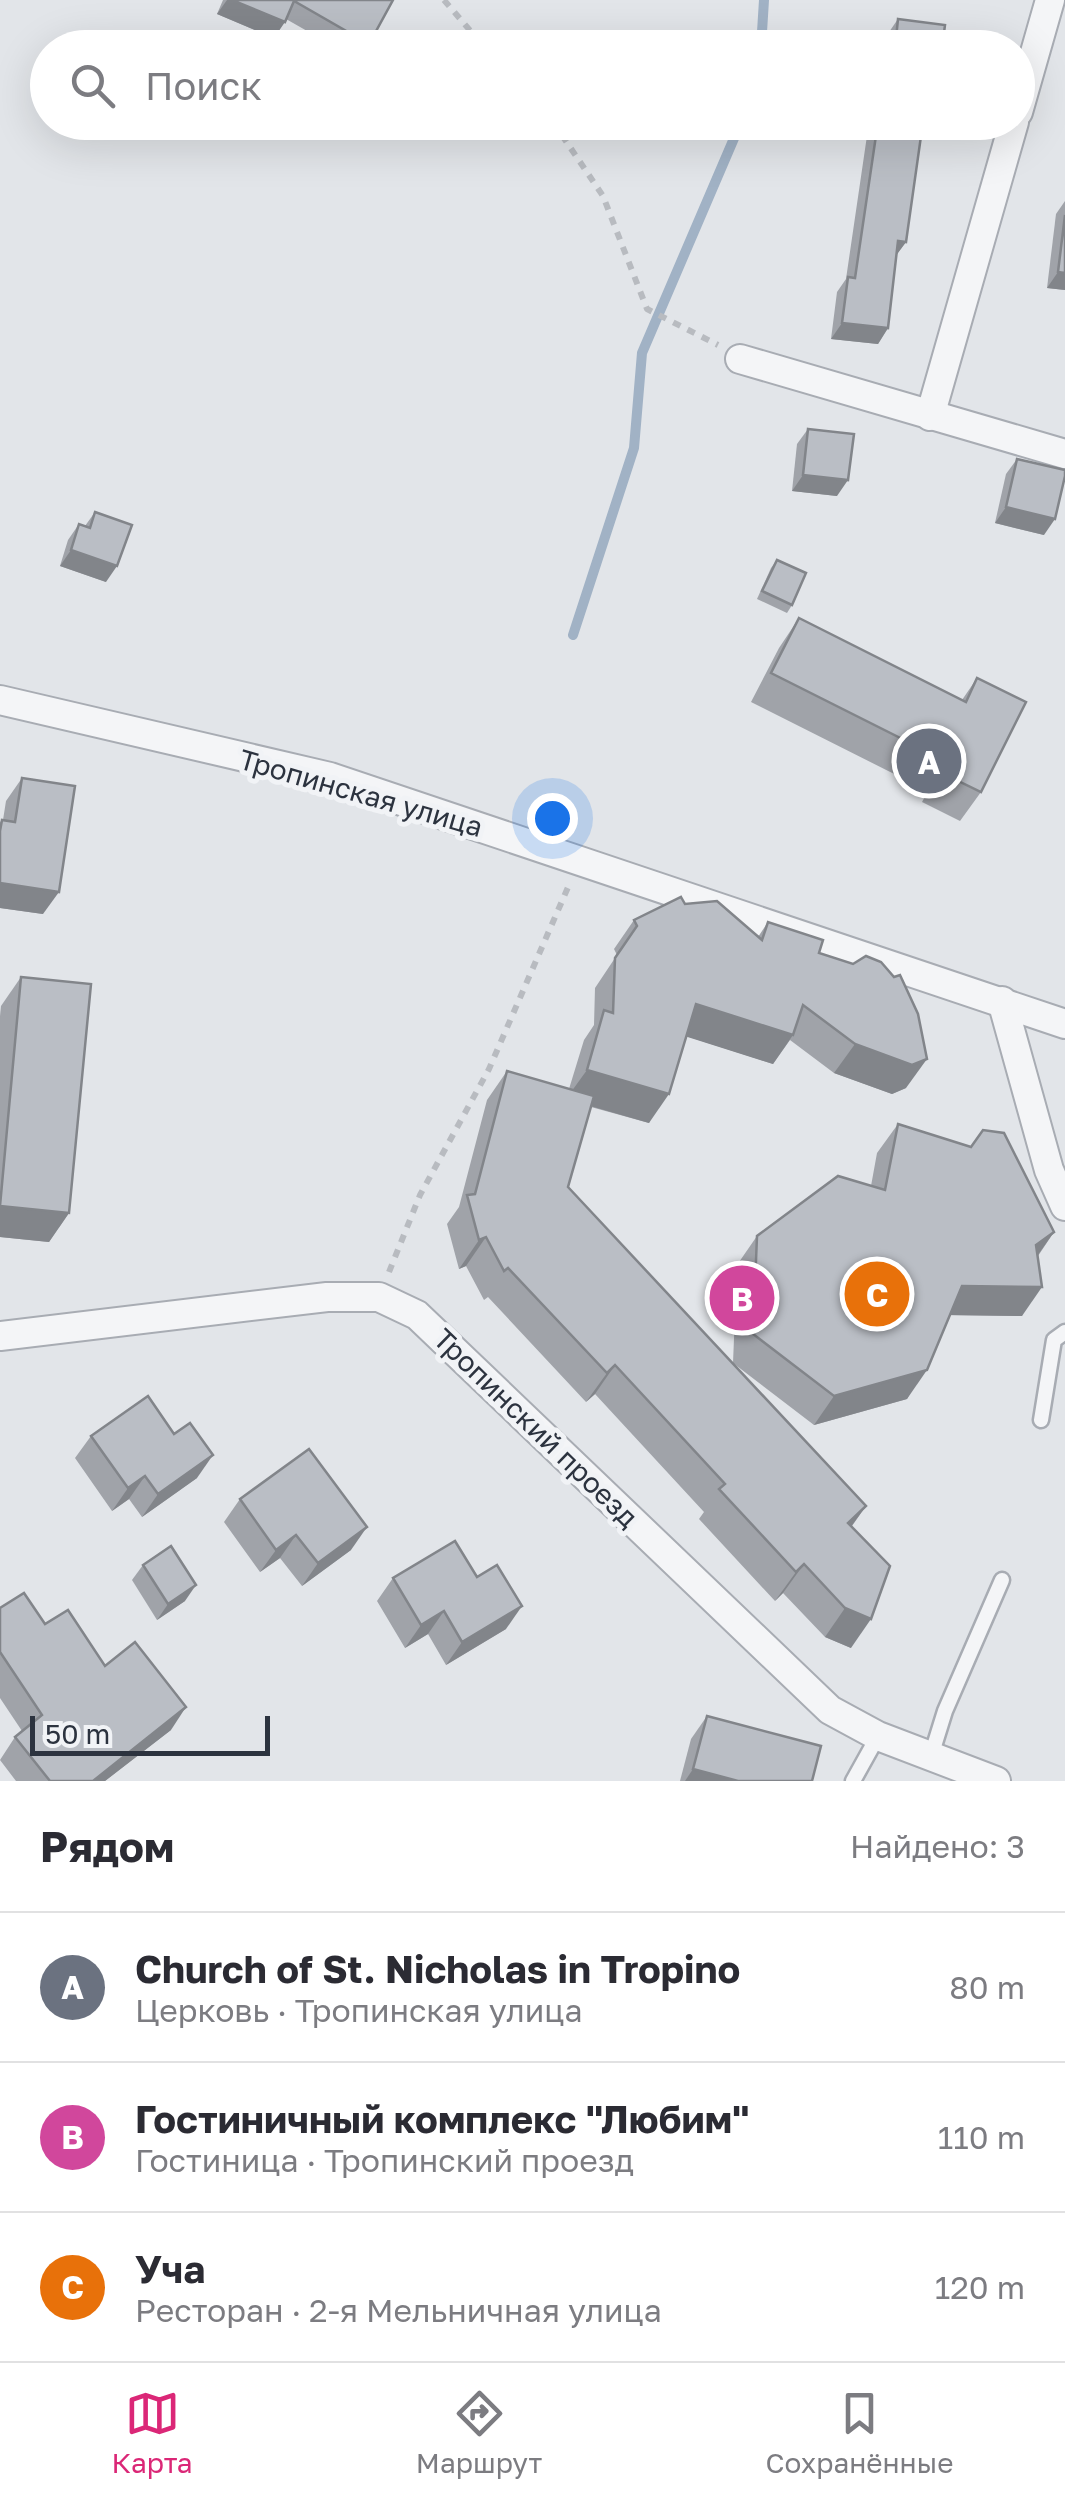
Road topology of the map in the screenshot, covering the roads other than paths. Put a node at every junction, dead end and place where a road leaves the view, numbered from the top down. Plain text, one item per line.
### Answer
1 (1050, 0) edge
2 (1035, 52) edge
3 (1009, 140) edge
4 (740, 359) road end
5 (930, 416) junction
6 (1065, 454) edge
7 (0, 700) edge
8 (1002, 1001) junction
9 (1065, 1024) edge
10 (1065, 1206) edge
11 (1065, 1332) edge
12 (0, 1336) edge
13 (1041, 1420) dead end
14 (1002, 1580) dead end
15 (878, 1736) junction
16 (931, 1756) junction
17 (853, 1781) edge
18 (996, 1781) edge

1 - 2 street
3 - 5 street
4 - 5 street
5 - 6 street
7 - 8 street, Тропинская улица
8 - 9 street, Тропинская улица
8 - 10 street
11 - 13 lane
12 - 15 street, Тропинский проезд
14 - 16 lane
15 - 16 street, Тропинский проезд
15 - 17 lane
16 - 18 street, Тропинский проезд

